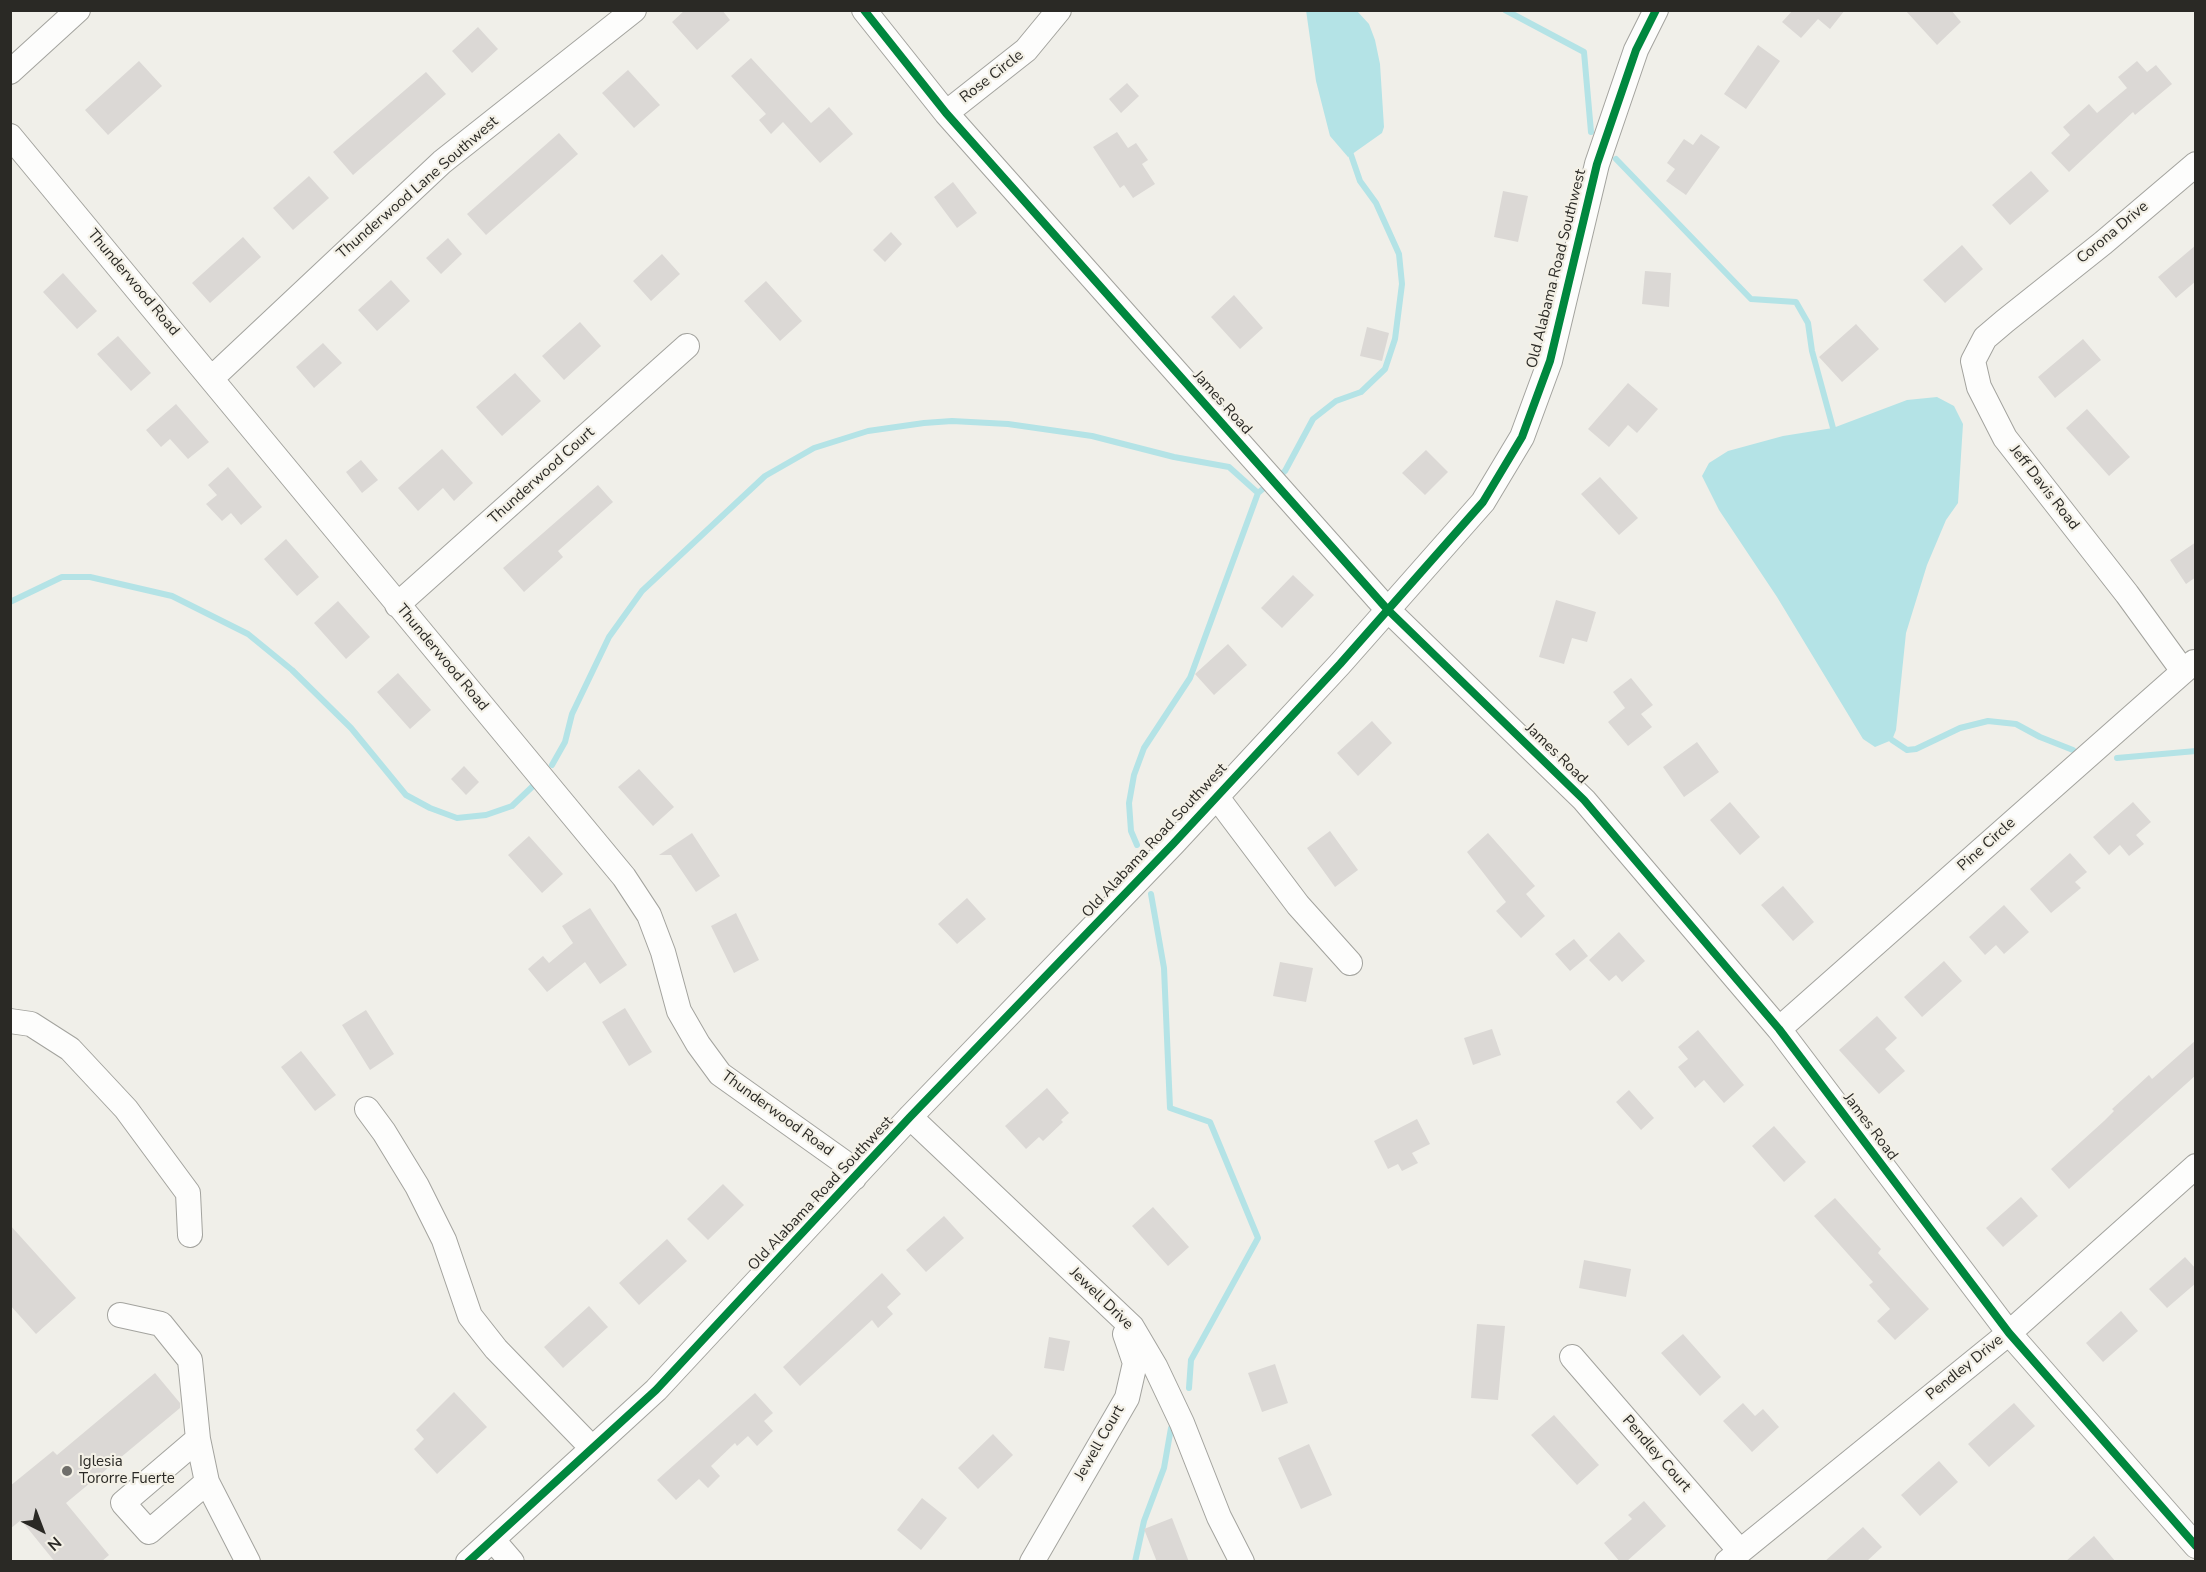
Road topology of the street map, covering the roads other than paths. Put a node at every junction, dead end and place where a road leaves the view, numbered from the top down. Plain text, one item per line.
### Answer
1 (78, 10) edge
2 (634, 10) edge
3 (864, 10) edge
4 (1059, 10) edge
5 (1656, 10) edge
6 (10, 72) edge
7 (946, 113) junction
8 (10, 136) edge
9 (2196, 164) edge
10 (2030, 301) joint
11 (687, 346) dead end
12 (212, 378) junction
13 (397, 605) junction
14 (1387, 609) junction
15 (2189, 666) edge
16 (1216, 796) junction
17 (1350, 963) dead end
18 (10, 1021) edge
19 (1779, 1029) junction
20 (367, 1109) dead end
21 (910, 1117) junction
22 (2196, 1166) edge
23 (854, 1178) junction
24 (190, 1235) dead end
25 (120, 1315) dead end
26 (1119, 1316) junction
27 (2009, 1333) junction
28 (1572, 1357) dead end
29 (198, 1439) junction
30 (592, 1448) junction
31 (207, 1482) junction
32 (493, 1540) junction
33 (2196, 1546) edge
34 (1733, 1556) edge
35 (248, 1562) edge
36 (468, 1562) edge
37 (512, 1562) edge
38 (1032, 1562) edge
39 (1242, 1562) edge

1 - 6 street
2 - 12 street, Thunderwood Lane Southwest
3 - 7 street, James Road
4 - 7 street, Rose Circle
5 - 14 street, Old Alabama Road Southwest
7 - 14 street, James Road
8 - 12 street, Thunderwood Road
9 - 10 street, Corona Drive
10 - 15 street, Jeff Davis Road
11 - 13 street, Thunderwood Court
12 - 13 street, Thunderwood Road
13 - 23 street, Thunderwood Road
14 - 16 street, Old Alabama Road Southwest
14 - 19 street, James Road
15 - 19 street, Pine Circle
16 - 17 street
16 - 21 street, Old Alabama Road Southwest
18 - 24 street
19 - 27 street, James Road
20 - 30 street
21 - 23 street, Old Alabama Road Southwest
21 - 26 street, Jewell Drive
22 - 27 street, Pendley Drive
23 - 30 street, Old Alabama Road Southwest
25 - 29 street
26 - 38 street, Jewell Court
26 - 39 street, Jewell Drive
27 - 33 street, James Road
27 - 34 street, Pendley Drive
28 - 34 street, Pendley Court
29 - 31 street
29 - 31 street
30 - 32 street, Old Alabama Road Southwest
31 - 35 street
32 - 36 street, Old Alabama Road Southwest
32 - 37 street

